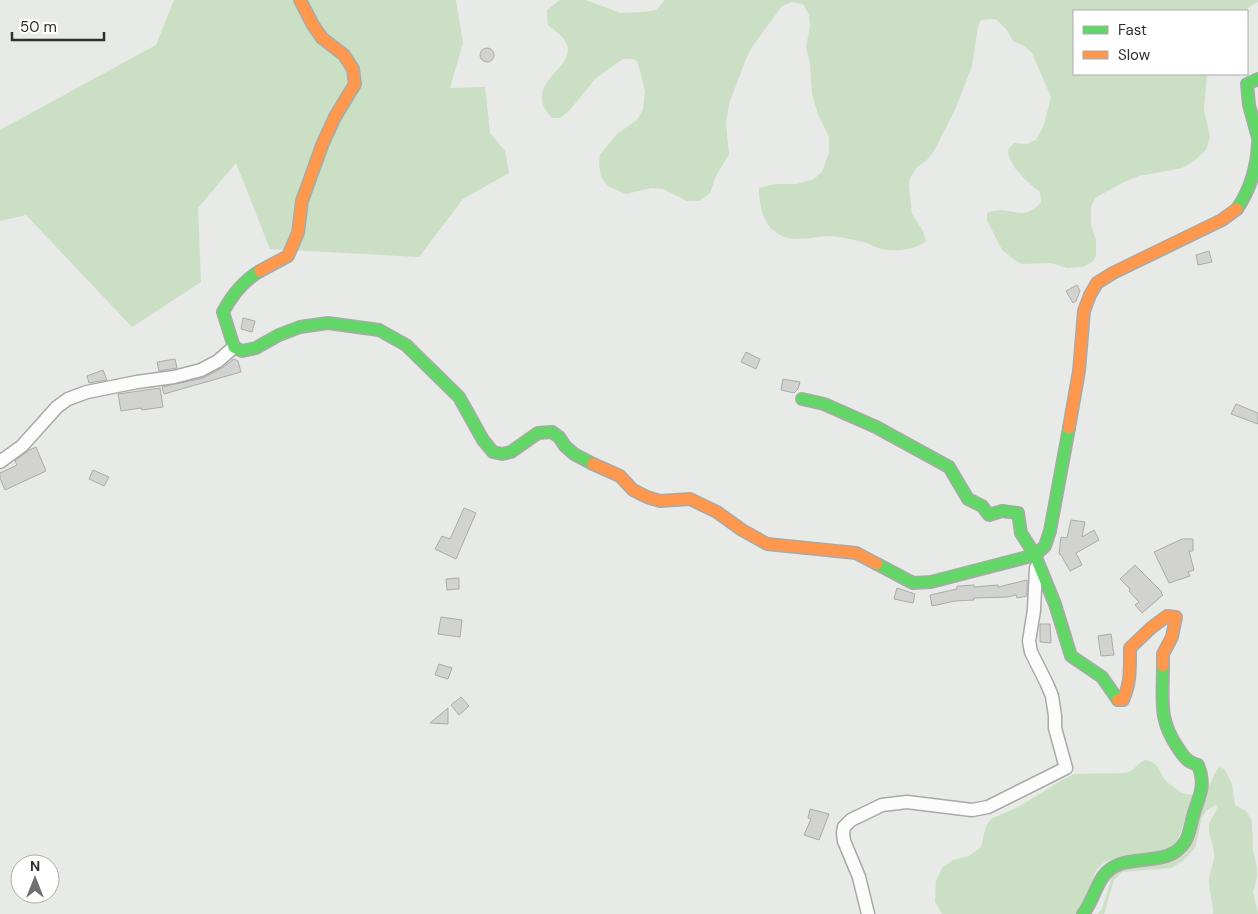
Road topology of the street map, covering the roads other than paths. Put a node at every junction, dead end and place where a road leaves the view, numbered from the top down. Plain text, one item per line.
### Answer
1 (300, 0) edge
2 (1258, 80) edge
3 (1258, 138) edge
4 (1258, 143) edge
5 (234, 347) junction
6 (802, 399) dead end
7 (0, 462) edge
8 (1035, 555) junction
9 (868, 914) edge
10 (1083, 914) edge

1 - 5 main road
2 - 3 main road
4 - 8 main road
5 - 7 street
5 - 8 main road
6 - 8 main road
8 - 9 street
8 - 10 main road

